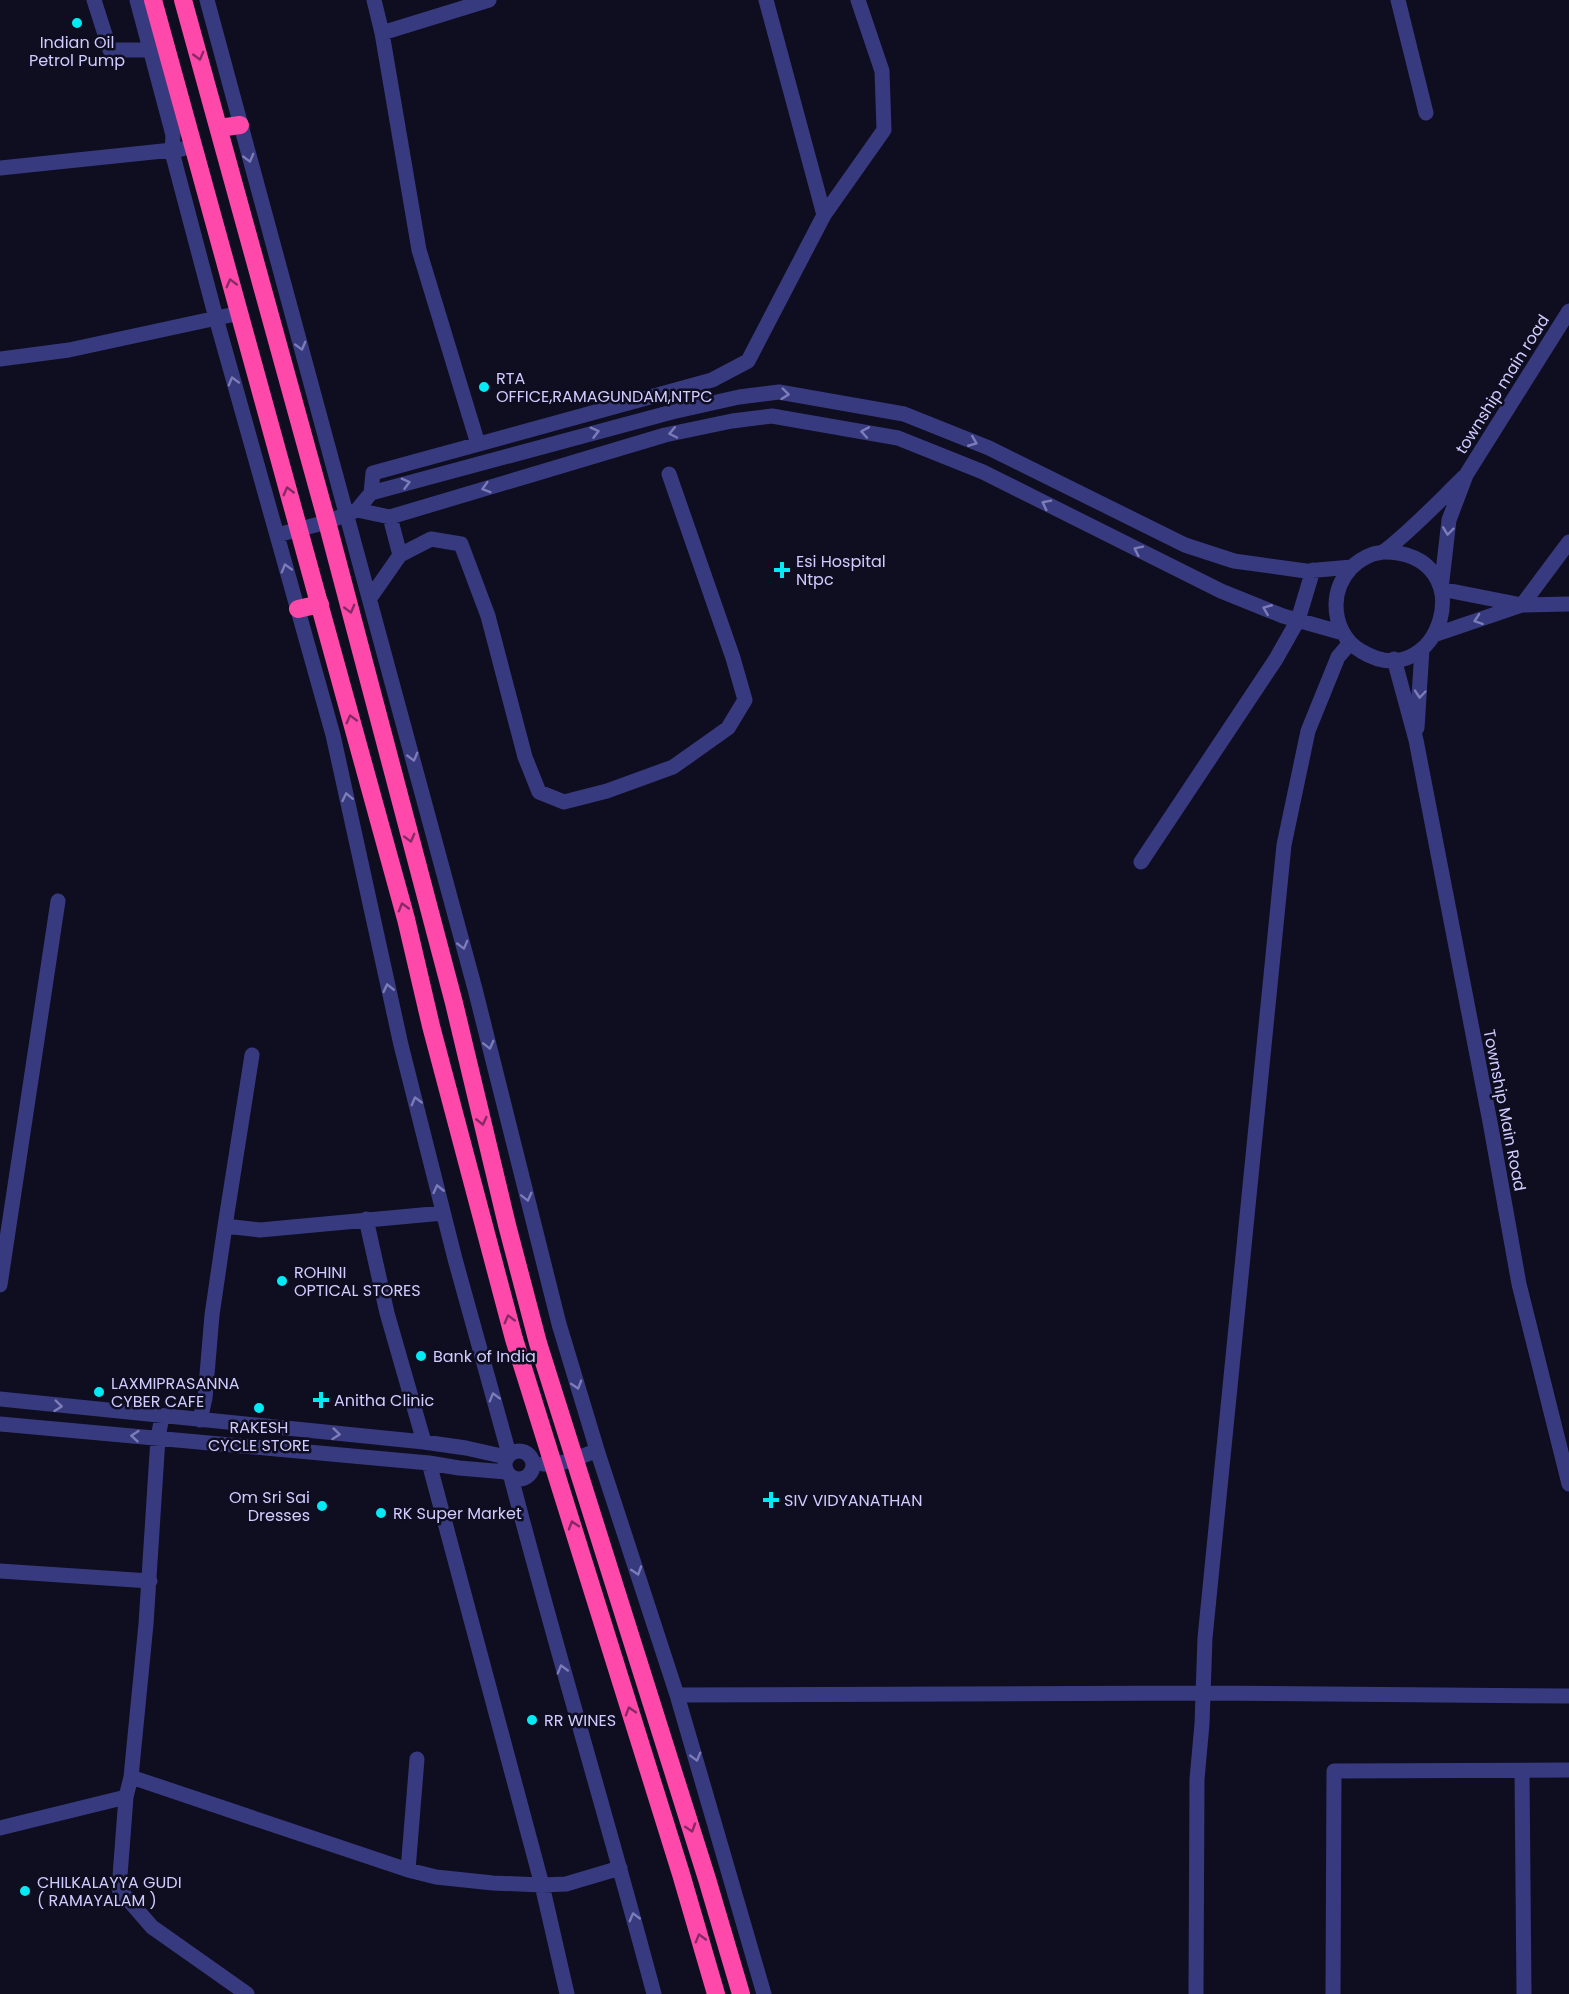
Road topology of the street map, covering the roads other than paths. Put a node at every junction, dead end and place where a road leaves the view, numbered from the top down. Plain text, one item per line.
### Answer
1 (94, 0) edge
2 (137, 0) edge
3 (153, 0) edge
4 (183, 0) edge
5 (207, 0) edge
6 (374, 0) edge
7 (489, 0) edge
8 (766, 0) edge
9 (859, 0) edge
10 (1398, 0) edge
11 (382, 33) junction
12 (151, 50) junction
13 (169, 55) junction
14 (1426, 113) dead end
15 (240, 124) junction
16 (219, 128) junction
17 (194, 147) junction
18 (172, 152) junction
19 (0, 168) edge
20 (824, 215) junction
21 (1569, 311) edge
22 (240, 313) junction
23 (216, 318) junction
24 (0, 359) edge
25 (478, 444) junction
26 (669, 474) dead end
27 (1466, 476) junction
28 (371, 493) junction
29 (352, 512) junction
30 (390, 517) junction
31 (327, 522) junction
32 (299, 528) junction
33 (277, 535) junction
34 (1569, 542) edge
35 (1384, 552) junction
36 (400, 555) junction
37 (1352, 567) junction
38 (1313, 570) junction
39 (1441, 589) junction
40 (370, 598) junction
41 (320, 604) junction
42 (1569, 604) edge
43 (1522, 605) junction
44 (298, 609) junction
45 (1298, 620) junction
46 (1434, 635) junction
47 (1347, 638) junction
48 (1422, 649) junction
49 (1394, 659) junction
50 (1416, 740) junction
51 (1141, 862) dead end
52 (58, 901) dead end
53 (252, 1055) dead end
54 (443, 1213) junction
55 (366, 1219) junction
56 (225, 1226) junction
57 (0, 1285) edge
58 (0, 1400) edge
59 (162, 1416) junction
60 (200, 1420) junction
61 (0, 1424) edge
62 (158, 1438) junction
63 (424, 1442) junction
64 (597, 1450) junction
65 (576, 1460) junction
66 (429, 1463) junction
67 (533, 1464) junction
68 (554, 1464) junction
69 (508, 1465) junction
70 (1569, 1484) edge
71 (0, 1570) edge
72 (150, 1581) junction
73 (1202, 1693) junction
74 (677, 1695) junction
75 (1569, 1696) edge
76 (417, 1759) dead end
77 (1569, 1770) edge
78 (1522, 1771) junction
79 (131, 1777) junction
80 (126, 1797) junction
81 (0, 1828) edge
82 (620, 1868) junction
83 (408, 1870) junction
84 (542, 1885) junction
85 (247, 1994) edge
86 (567, 1994) edge
87 (654, 1994) edge
88 (716, 1994) edge
89 (741, 1994) edge
90 (764, 1994) edge
91 (1196, 1994) edge
92 (1333, 1994) edge
93 (1524, 1994) edge

1 - 12 street
2 - 12 street
3 - 13 highway
4 -> 16 highway
5 - 15 street
6 - 11 street
7 - 11 street
8 - 20 street
9 - 20 street
10 - 14 street
11 - 25 street
12 - 13 street
12 - 18 street
13 - 17 highway
15 - 16 highway
15 -> 29 street
16 - 31 highway
17 - 18 street
22 -> 17 highway
18 - 19 street
18 - 23 street
20 - 25 street
21 - 27 street, township main road
22 - 23 street
32 -> 22 highway
23 - 24 street
33 -> 23 street
25 - 28 street
26 - 36 street
27 - 35 street, township main road
27 -> 39 street, township main road
28 - 29 street
28 -> 38 street
29 - 30 street
29 - 31 street
29 - 40 street
30 - 36 street
45 -> 30 street
31 - 32 street
31 -> 65 highway
32 - 33 street
32 - 41 highway
44 -> 33 street
34 - 43 street
35 - 37 street, township main road
35 - 39 street
36 - 40 street
37 - 38 street
37 - 47 street
38 - 45 street
39 - 43 street
39 - 46 street, township main road
40 -> 64 street
41 - 44 highway
68 -> 41 highway
42 - 43 street
43 -> 46 street
54 -> 44 street
45 - 47 street
45 - 51 street
46 - 48 street, township main road
47 - 49 street
47 - 73 street
48 - 49 street, township main road
48 -> 50 street, Township Main Road
49 - 50 street, Township Main Road
50 - 70 street, Township Main Road
52 - 57 street
53 - 56 street
54 - 55 street
69 -> 54 street
55 - 56 street
55 - 63 street
56 - 60 street
58 -> 59 street
59 - 60 street
59 - 62 street
60 -> 63 street
62 -> 61 street
62 - 66 street
62 - 72 street
63 - 69 street
64 - 65 street
64 -> 74 street
65 - 68 street
65 -> 89 highway
66 - 69 street
66 - 84 street
67 - 68 street
67 - 69 street
67 - 69 street
88 -> 68 highway
82 -> 69 street
71 - 72 street
72 - 79 street
73 - 74 street
73 - 75 street
73 - 91 street
74 -> 90 street
76 - 83 street
77 - 78 street
78 - 92 street
78 - 93 street
79 - 80 street
79 - 83 street
80 - 81 street
80 - 85 street
82 - 84 street
87 -> 82 street
83 - 84 street
84 - 86 street

